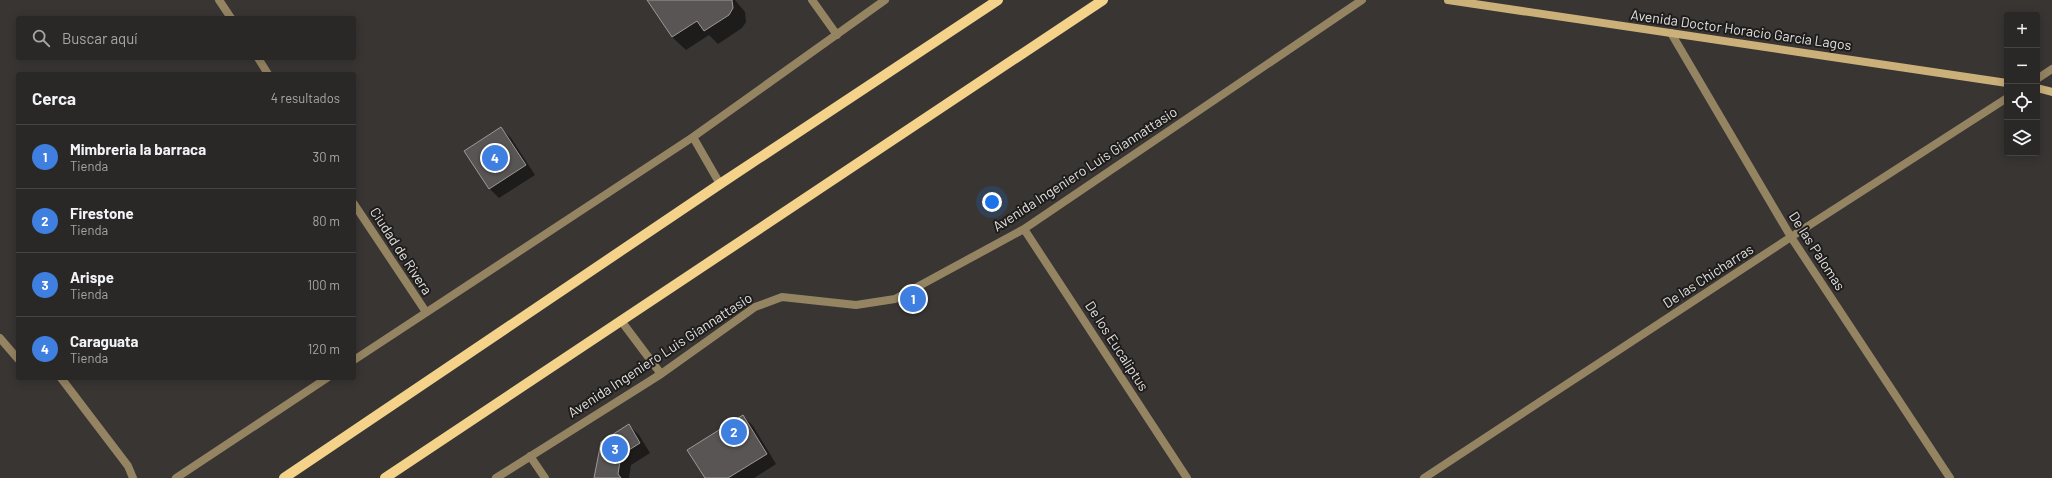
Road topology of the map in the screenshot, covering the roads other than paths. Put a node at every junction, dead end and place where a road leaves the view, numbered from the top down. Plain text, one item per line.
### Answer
1 (219, 0) edge
2 (812, 0) edge
3 (886, 0) edge
4 (998, 0) edge
5 (1103, 0) edge
6 (1362, 0) edge
7 (1448, 0) edge
8 (230, 16) edge
9 (1671, 33) junction
10 (837, 35) junction
11 (259, 60) edge
12 (2052, 69) edge
13 (267, 72) edge
14 (2040, 77) edge
15 (2004, 83) edge
16 (2040, 89) edge
17 (2052, 92) edge
18 (2004, 100) edge
19 (693, 137) junction
20 (720, 184) junction
21 (356, 207) edge
22 (1024, 229) junction
23 (1791, 237) junction
24 (426, 312) junction
25 (622, 322) junction
26 (0, 338) edge
27 (16, 357) edge
28 (356, 359) edge
29 (661, 374) junction
30 (63, 380) edge
31 (324, 380) edge
32 (530, 456) junction
33 (134, 478) edge
34 (176, 478) edge
35 (284, 478) edge
36 (385, 478) edge
37 (496, 478) edge
38 (545, 478) edge
39 (1187, 478) edge
40 (1424, 478) edge
41 (1950, 478) edge

1 - 8 street
2 - 10 street
3 - 10 street
4 - 20 main road
5 - 25 main road
6 - 22 street, Avenida Ingeniero Luis Giannattasio
7 - 9 street, Avenida Doctor Horacio García Lagos
9 - 15 street, Avenida Doctor Horacio García Lagos
9 - 23 street, De las Palomas
10 - 19 street
11 - 13 street
12 - 14 street
16 - 17 street
18 - 23 street, De las Chicharras
19 - 20 street
19 - 24 street
20 - 35 main road
21 - 24 street, Ciudad de Rivera
22 - 29 street, Avenida Ingeniero Luis Giannattasio
22 - 39 street, De los Eucaliptus
23 - 40 street, De las Chicharras
23 - 41 street, De las Palomas
24 - 28 street
25 - 29 street
25 - 36 main road
26 - 27 street
29 - 32 street, Avenida Ingeniero Luis Giannattasio
30 - 33 street
31 - 34 street
32 - 37 street, Avenida Ingeniero Luis Giannattasio
32 - 38 street

